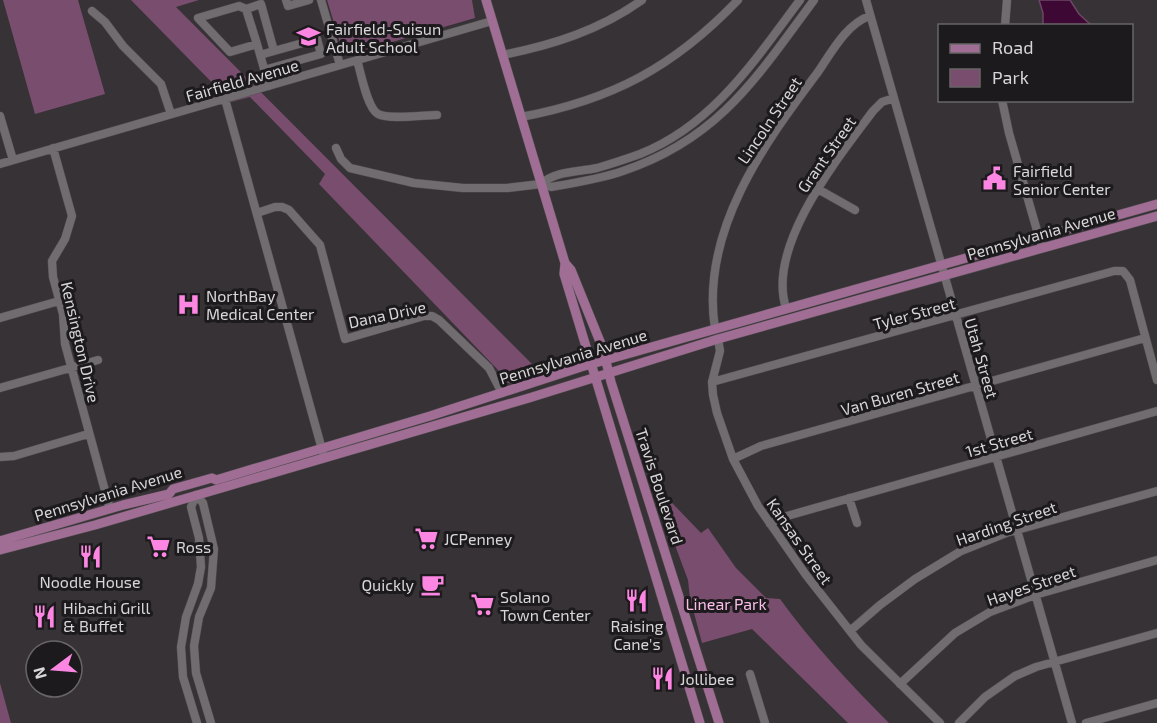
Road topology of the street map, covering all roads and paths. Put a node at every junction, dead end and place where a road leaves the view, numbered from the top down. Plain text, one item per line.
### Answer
1 (286, 0) edge
2 (309, 0) edge
3 (321, 0) edge
4 (486, 0) edge
5 (642, 0) edge
6 (738, 0) edge
7 (800, 0) edge
8 (814, 0) edge
9 (866, 0) edge
10 (1007, 0) edge
11 (246, 9) junction
12 (93, 11) dead end
13 (870, 16) junction
14 (492, 21) junction
15 (1005, 24) edge
16 (256, 45) junction
17 (274, 51) junction
18 (260, 55) junction
19 (502, 55) junction
20 (357, 60) junction
21 (340, 65) junction
22 (264, 70) junction
23 (269, 86) junction
24 (894, 98) junction
25 (225, 99) junction
26 (1002, 102) edge
27 (171, 114) junction
28 (436, 115) dead end
29 (0, 116) edge
30 (521, 117) junction
31 (53, 148) junction
32 (336, 148) dead end
33 (13, 160) junction
34 (0, 164) edge
35 (541, 184) junction
36 (816, 188) junction
37 (1157, 204) edge
38 (855, 210) dead end
39 (257, 213) junction
40 (1157, 216) edge
41 (1039, 237) junction
42 (1042, 248) junction
43 (565, 263) junction
44 (941, 264) junction
45 (944, 276) junction
46 (59, 301) junction
47 (786, 308) junction
48 (956, 316) junction
49 (0, 318) edge
50 (715, 329) junction
51 (1145, 338) junction
52 (718, 339) junction
53 (98, 360) dead end
54 (606, 360) junction
55 (590, 364) junction
56 (72, 368) junction
57 (609, 373) junction
58 (594, 378) junction
59 (1157, 380) edge
60 (712, 382) junction
61 (976, 386) junction
62 (0, 388) edge
63 (502, 393) junction
64 (1157, 411) edge
65 (88, 434) junction
66 (323, 453) junction
67 (996, 457) junction
68 (0, 458) edge
69 (733, 459) junction
70 (216, 480) junction
71 (1157, 491) edge
72 (169, 494) junction
73 (196, 495) junction
74 (849, 498) junction
75 (110, 509) junction
76 (121, 517) junction
77 (856, 523) dead end
78 (770, 524) junction
79 (1017, 530) junction
80 (70, 532) junction
81 (0, 541) edge
82 (0, 550) edge
83 (1157, 560) edge
84 (1035, 595) junction
85 (850, 631) junction
86 (1157, 633) edge
87 (1054, 662) junction
88 (750, 674) dead end
89 (900, 684) junction
90 (1157, 703) edge
91 (197, 723) edge
92 (211, 723) edge
93 (700, 723) edge
94 (719, 723) edge
95 (765, 723) edge
96 (940, 723) edge
97 (959, 723) edge
98 (1072, 723) edge
99 (1086, 723) edge

1 - 2 street
3 - 21 street
4 - 14 main road, Travis Boulevard
5 - 19 street
6 - 30 street
7 - 35 street
8 - 35 street
9 - 13 street, Utah Street
10 - 15 street
11 - 16 street
11 - 16 street
11 - 17 street
12 - 27 street
13 - 24 street, Utah Street
13 - 50 street, Lincoln Street
14 - 19 main road, Travis Boulevard
14 - 20 street, Fairfield Avenue
16 - 18 street
17 - 18 street
17 - 22 street
18 - 22 street
19 - 30 main road, Travis Boulevard
20 - 21 street, Fairfield Avenue
20 - 28 street
21 - 23 street, Fairfield Avenue
22 - 23 street
23 - 25 street, Fairfield Avenue
24 - 36 street, Grant Street
24 - 44 street, Utah Street
25 - 27 street, Fairfield Avenue
25 - 39 street
26 - 41 street
27 - 31 street, Fairfield Avenue
29 - 33 street
30 - 35 main road, Travis Boulevard
31 - 33 street, Fairfield Avenue
31 - 46 street, Kensington Drive
32 - 35 street
33 - 34 street, Fairfield Avenue
35 - 43 main road, Travis Boulevard
36 - 38 street
36 - 47 street, Grant Street
37 - 41 main road, Pennsylvania Avenue
39 - 63 street, Dana Drive
39 - 66 street
40 - 42 main road, Pennsylvania Avenue
41 - 42 street
41 - 44 main road, Pennsylvania Avenue
42 - 45 main road, Pennsylvania Avenue
43 - 54 main road, Travis Boulevard
43 - 55 main road, Travis Boulevard
44 - 45 street, Utah Street
44 - 47 main road, Pennsylvania Avenue
45 - 48 street, Utah Street
45 - 52 main road, Pennsylvania Avenue
46 - 49 street
46 - 56 street, Kensington Drive
47 - 50 main road, Pennsylvania Avenue
48 - 51 street, Tyler Street
48 - 60 street, Tyler Street
48 - 61 street, Utah Street
50 - 54 main road, Pennsylvania Avenue
51 - 59 street
51 - 61 street, Van Buren Street
52 - 57 main road, Pennsylvania Avenue
52 - 60 street, Kansas Street
53 - 56 street
54 - 55 main road, Pennsylvania Avenue
54 - 57 main road, Travis Boulevard
55 - 58 main road, Travis Boulevard
55 - 63 main road, Pennsylvania Avenue
56 - 62 street
56 - 65 street, Kensington Drive
57 - 58 main road, Pennsylvania Avenue
57 - 94 main road, Travis Boulevard
58 - 66 main road, Pennsylvania Avenue
58 - 93 main road, Travis Boulevard
60 - 69 street, Kansas Street
61 - 67 street, Utah Street
61 - 69 street, Van Buren Street
63 - 66 main road, Pennsylvania Avenue
64 - 67 street, 1st Street
65 - 68 street
65 - 75 street, Kensington Drive
66 - 70 main road, Pennsylvania Avenue
66 - 73 main road, Pennsylvania Avenue
67 - 74 street, 1st Street
67 - 79 street, Utah Street
69 - 78 street, Kansas Street
70 - 72 main road, Pennsylvania Avenue
70 - 73 main road
71 - 79 street, Harding Street
72 - 73 main road
72 - 75 main road, Pennsylvania Avenue
73 - 76 main road, Pennsylvania Avenue
73 - 91 street
73 - 92 street
74 - 77 street
74 - 78 street, 1st Street
75 - 76 main road
75 - 80 main road
75 - 81 main road, Pennsylvania Avenue
76 - 80 main road, Pennsylvania Avenue
78 - 85 street, Kansas Street
79 - 84 street, Utah Street
79 - 85 street, Harding Street
80 - 82 main road, Pennsylvania Avenue
83 - 84 street, Hayes Street
84 - 87 street, Utah Street
84 - 89 street, Hayes Street
85 - 89 street, Kansas Street
86 - 87 street
87 - 97 street
87 - 98 street, Utah Street
88 - 95 street
89 - 96 street, Kansas Street
90 - 99 street

